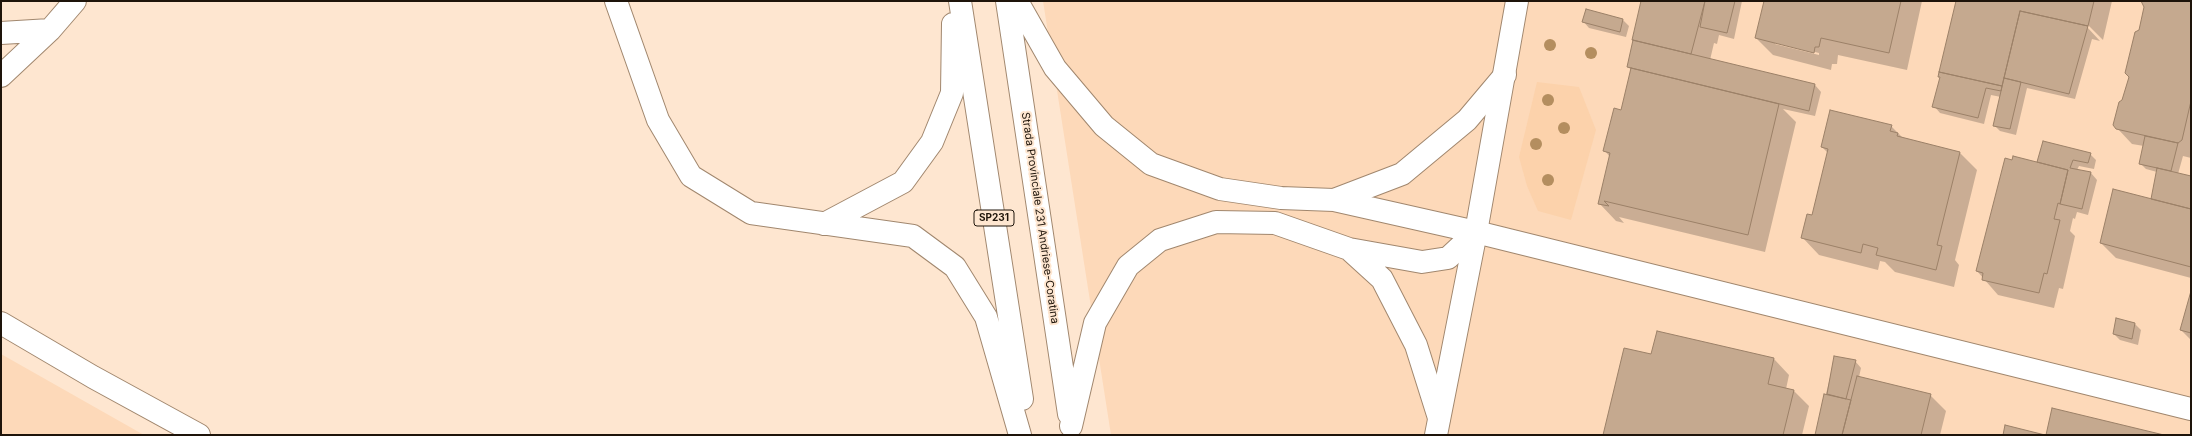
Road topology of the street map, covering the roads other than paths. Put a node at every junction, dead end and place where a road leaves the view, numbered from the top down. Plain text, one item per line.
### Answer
1 (75, 1) edge
2 (616, 1) edge
3 (953, 1) edge
4 (960, 1) edge
5 (1008, 1) edge
6 (1017, 1) edge
7 (1517, 1) edge
8 (50, 30) junction
9 (1, 33) edge
10 (1505, 75) junction
11 (1, 76) edge
12 (1334, 200) junction
13 (824, 224) junction
14 (1476, 232) junction
15 (1349, 249) junction
16 (1, 323) edge
17 (2191, 409) edge
18 (1437, 427) edge
19 (1072, 430) edge
20 (199, 435) edge
21 (1020, 435) edge
22 (1028, 435) edge

1 - 8 main road
2 - 13 main road
3 - 13 main road
4 - 22 main road, SP231
5 - 19 main road, Strada Provinciale 231 Andriese-Coratina
6 - 12 main road
7 - 10 main road
8 - 9 main road
8 - 11 main road
10 - 12 main road
10 - 14 main road
12 - 14 main road
13 - 21 main road
14 - 15 main road
14 - 17 main road
14 - 18 main road
15 - 18 main road
15 - 19 main road
16 - 20 main road

